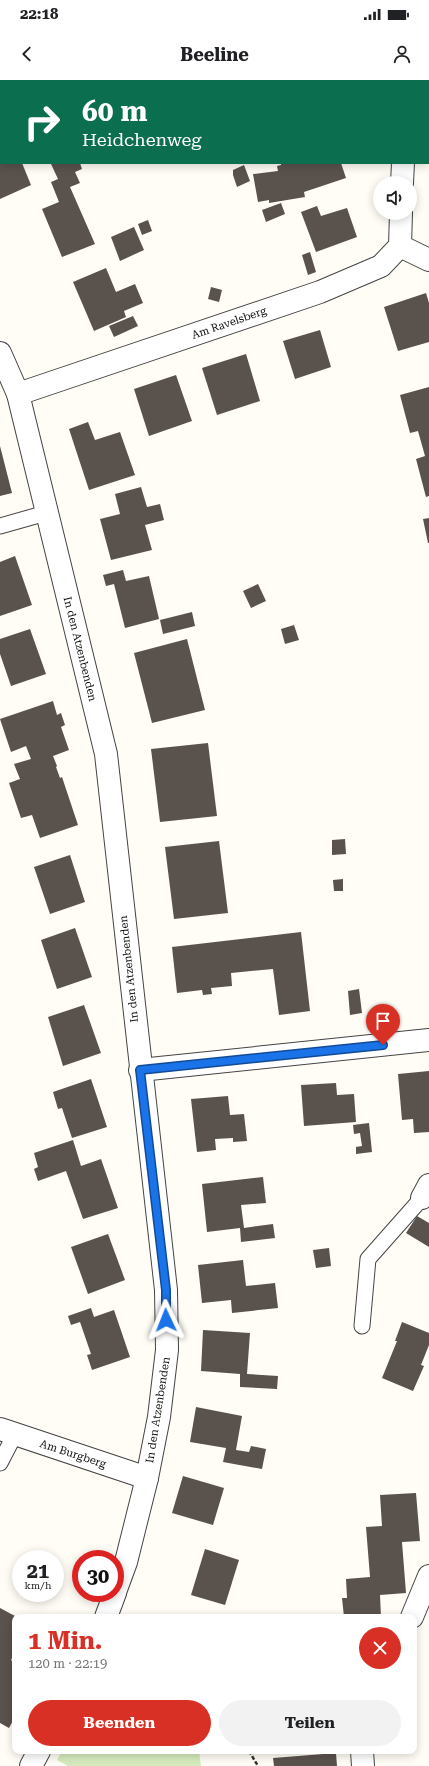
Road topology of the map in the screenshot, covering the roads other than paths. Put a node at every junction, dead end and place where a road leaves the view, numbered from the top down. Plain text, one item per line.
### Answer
1 (403, 164) edge
2 (402, 176) edge
3 (401, 220) edge
4 (400, 246) junction
5 (429, 260) edge
6 (0, 353) edge
7 (18, 394) junction
8 (46, 514) junction
9 (0, 526) edge
10 (429, 1040) edge
11 (140, 1070) junction
12 (425, 1191) edge
13 (362, 1326) dead end
14 (7, 1432) edge
15 (0, 1463) edge
16 (147, 1478) junction
17 (124, 1568) edge
18 (429, 1576) edge
19 (112, 1602) edge
20 (107, 1614) edge
21 (413, 1614) edge
22 (37, 1754) edge
23 (362, 1754) edge
24 (31, 1766) edge
25 (363, 1766) edge

1 - 2 street
3 - 4 street
4 - 5 street
4 - 7 street, Am Ravelsberg
6 - 7 street, In den Atzenbenden
7 - 8 street, In den Atzenbenden
8 - 9 lane
8 - 11 street, In den Atzenbenden
10 - 11 street
11 - 16 street, In den Atzenbenden
12 - 13 lane
14 - 15 lane
14 - 16 street, Am Burgberg
16 - 17 street, In den Atzenbenden
18 - 21 street
19 - 20 street, In den Atzenbenden
22 - 24 street
23 - 25 street

